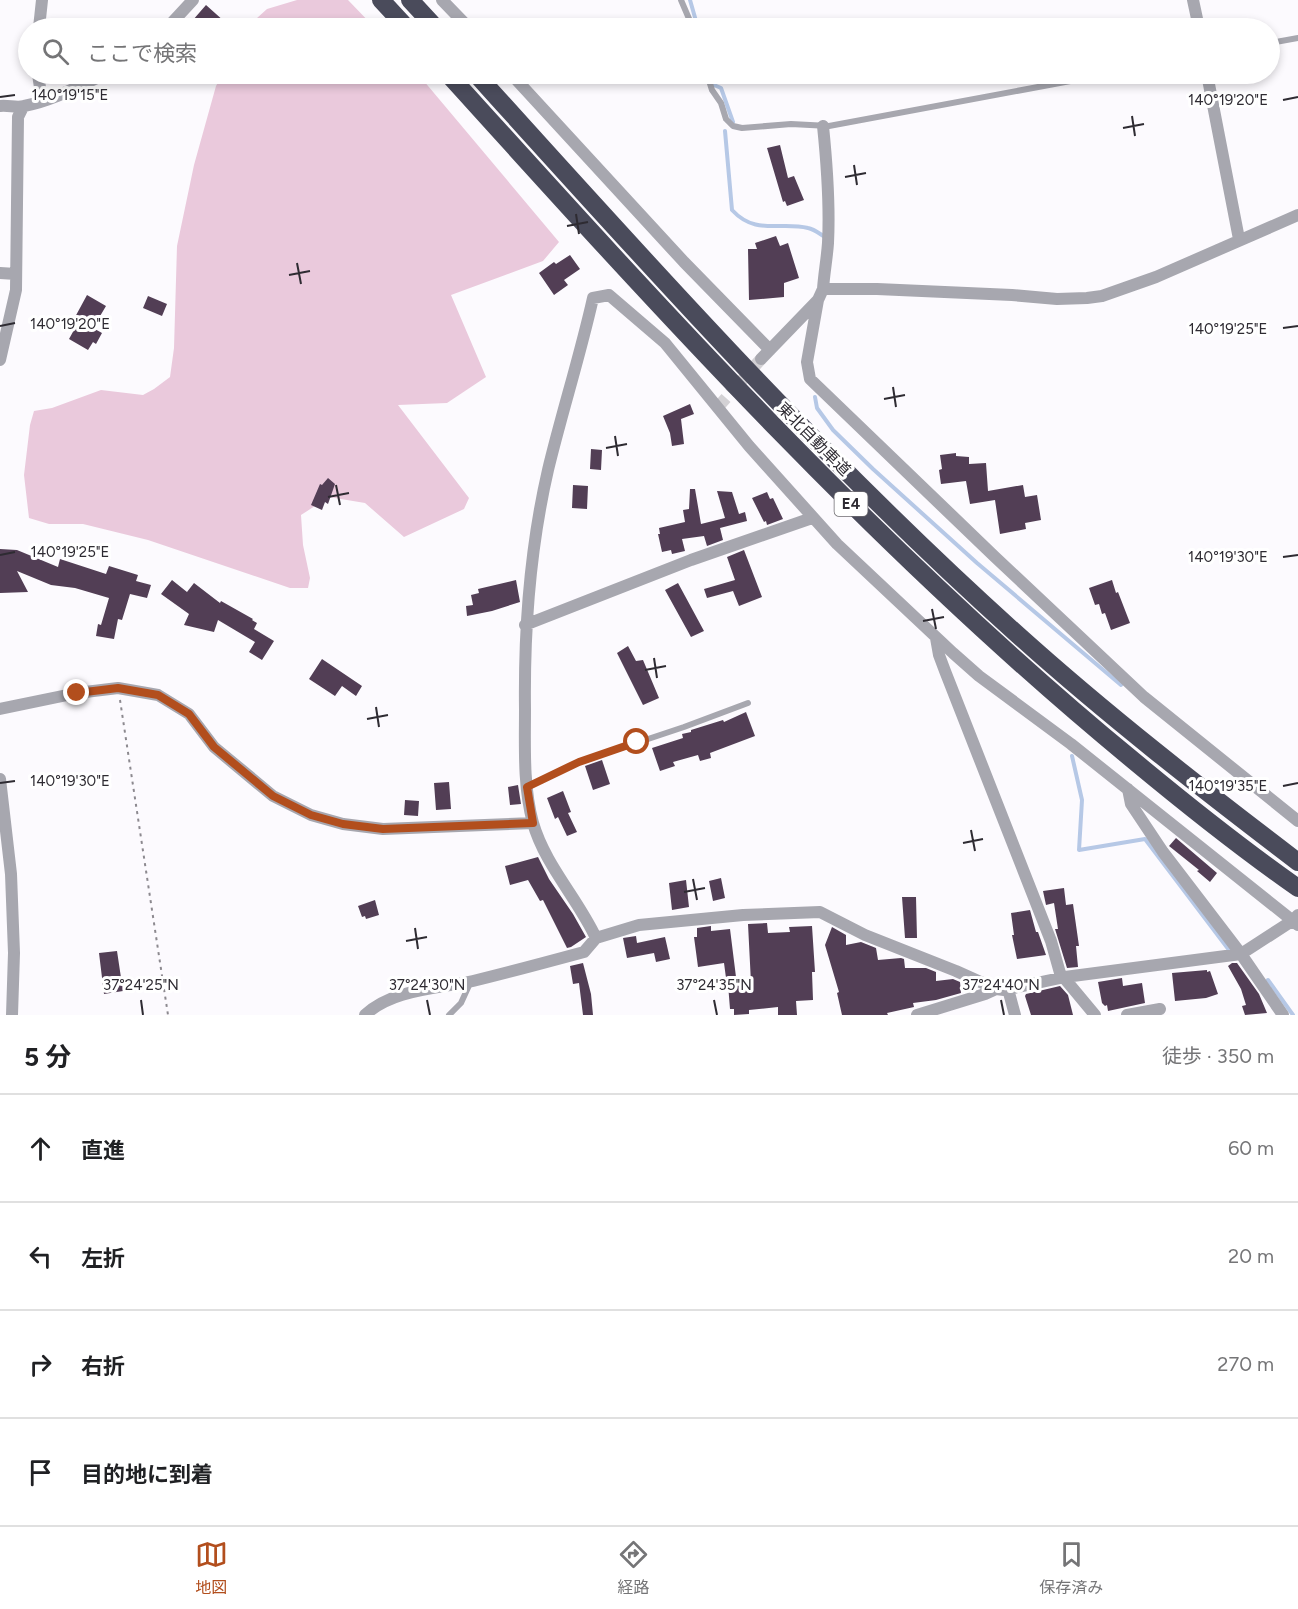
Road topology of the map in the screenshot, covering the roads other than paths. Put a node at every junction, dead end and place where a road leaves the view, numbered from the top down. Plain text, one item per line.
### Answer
1 (42, 0) edge
2 (193, 0) edge
3 (381, 0) edge
4 (410, 0) edge
5 (442, 0) edge
6 (681, 0) edge
7 (1193, 0) edge
8 (40, 18) edge
9 (176, 18) edge
10 (398, 18) edge
11 (427, 18) edge
12 (459, 18) edge
13 (689, 18) edge
14 (1196, 18) edge
15 (1298, 38) edge
16 (1280, 41) edge
17 (39, 84) edge
18 (84, 84) edge
19 (457, 84) edge
20 (485, 84) edge
21 (520, 84) edge
22 (710, 84) edge
23 (1053, 84) edge
24 (1209, 84) edge
25 (42, 101) junction
26 (0, 106) edge
27 (22, 107) junction
28 (823, 126) junction
29 (1298, 215) edge
30 (1239, 239) junction
31 (0, 273) edge
32 (16, 274) junction
33 (825, 292) junction
34 (0, 360) edge
35 (812, 518) junction
36 (525, 625) junction
37 (936, 638) junction
38 (748, 702) dead end
39 (0, 709) edge
40 (0, 779) edge
41 (527, 787) junction
42 (1128, 789) junction
43 (1298, 821) edge
44 (533, 823) junction
45 (1298, 862) edge
46 (5, 874) edge
47 (1298, 888) edge
48 (1296, 920) edge
49 (596, 938) junction
50 (1241, 954) junction
51 (1065, 977) junction
52 (471, 981) junction
53 (1002, 989) junction
54 (1160, 1009) dead end
55 (12, 1015) edge
56 (365, 1015) edge
57 (448, 1015) edge
58 (917, 1015) edge
59 (1015, 1015) edge
60 (1095, 1015) edge
61 (1127, 1015) edge
62 (1283, 1015) edge

1 - 8 street
2 - 9 street
3 - 10 highway
4 - 11 highway
5 - 12 street
6 - 13 lane
7 - 14 street
15 - 16 lane
17 - 25 street
18 - 25 street
19 - 47 highway, 東北自動車道 / E4
20 - 45 highway, 東北自動車道 / E4
21 - 33 street
22 - 28 lane
23 - 28 lane
24 - 30 street
25 - 27 street
26 - 27 street
27 - 32 street
28 - 33 street
29 - 30 street
30 - 33 street
31 - 32 street
32 - 34 street
33 - 43 street
35 - 36 street
35 - 36 street
35 - 37 street
36 - 41 street
37 - 42 street
37 - 51 street
38 - 41 lane
39 - 44 street
40 - 46 street
41 - 44 street
42 - 48 street
42 - 50 street
44 - 49 street
46 - 55 street
48 - 50 street
49 - 52 street
49 - 53 street
50 - 51 street
50 - 62 street
51 - 53 street
51 - 60 street
52 - 56 street
52 - 57 lane
53 - 58 street
53 - 59 street
54 - 61 street

